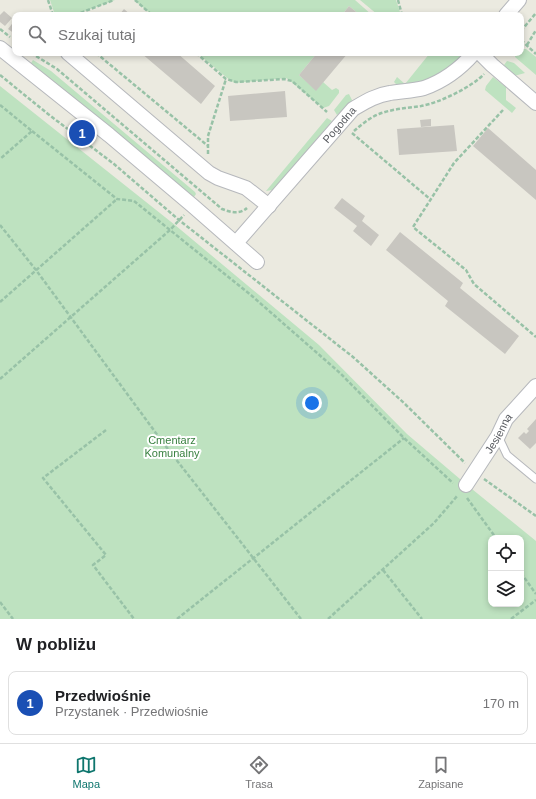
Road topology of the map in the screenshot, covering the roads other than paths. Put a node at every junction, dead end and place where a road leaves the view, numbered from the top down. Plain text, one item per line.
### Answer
1 (519, 0) edge
2 (509, 12) edge
3 (0, 48) edge
4 (72, 56) edge
5 (471, 56) edge
6 (483, 56) edge
7 (536, 103) edge
8 (269, 206) junction
9 (236, 243) junction
10 (257, 262) dead end
11 (536, 386) edge
12 (498, 436) junction
13 (536, 479) edge
14 (464, 488) road end

1 - 2 street
3 - 9 street
4 - 8 street
5 - 8 street, Pogodna
6 - 7 street
8 - 9 street, Pogodna
9 - 10 street
11 - 12 street, Jesienna
12 - 13 lane
12 - 14 street, Jesienna

